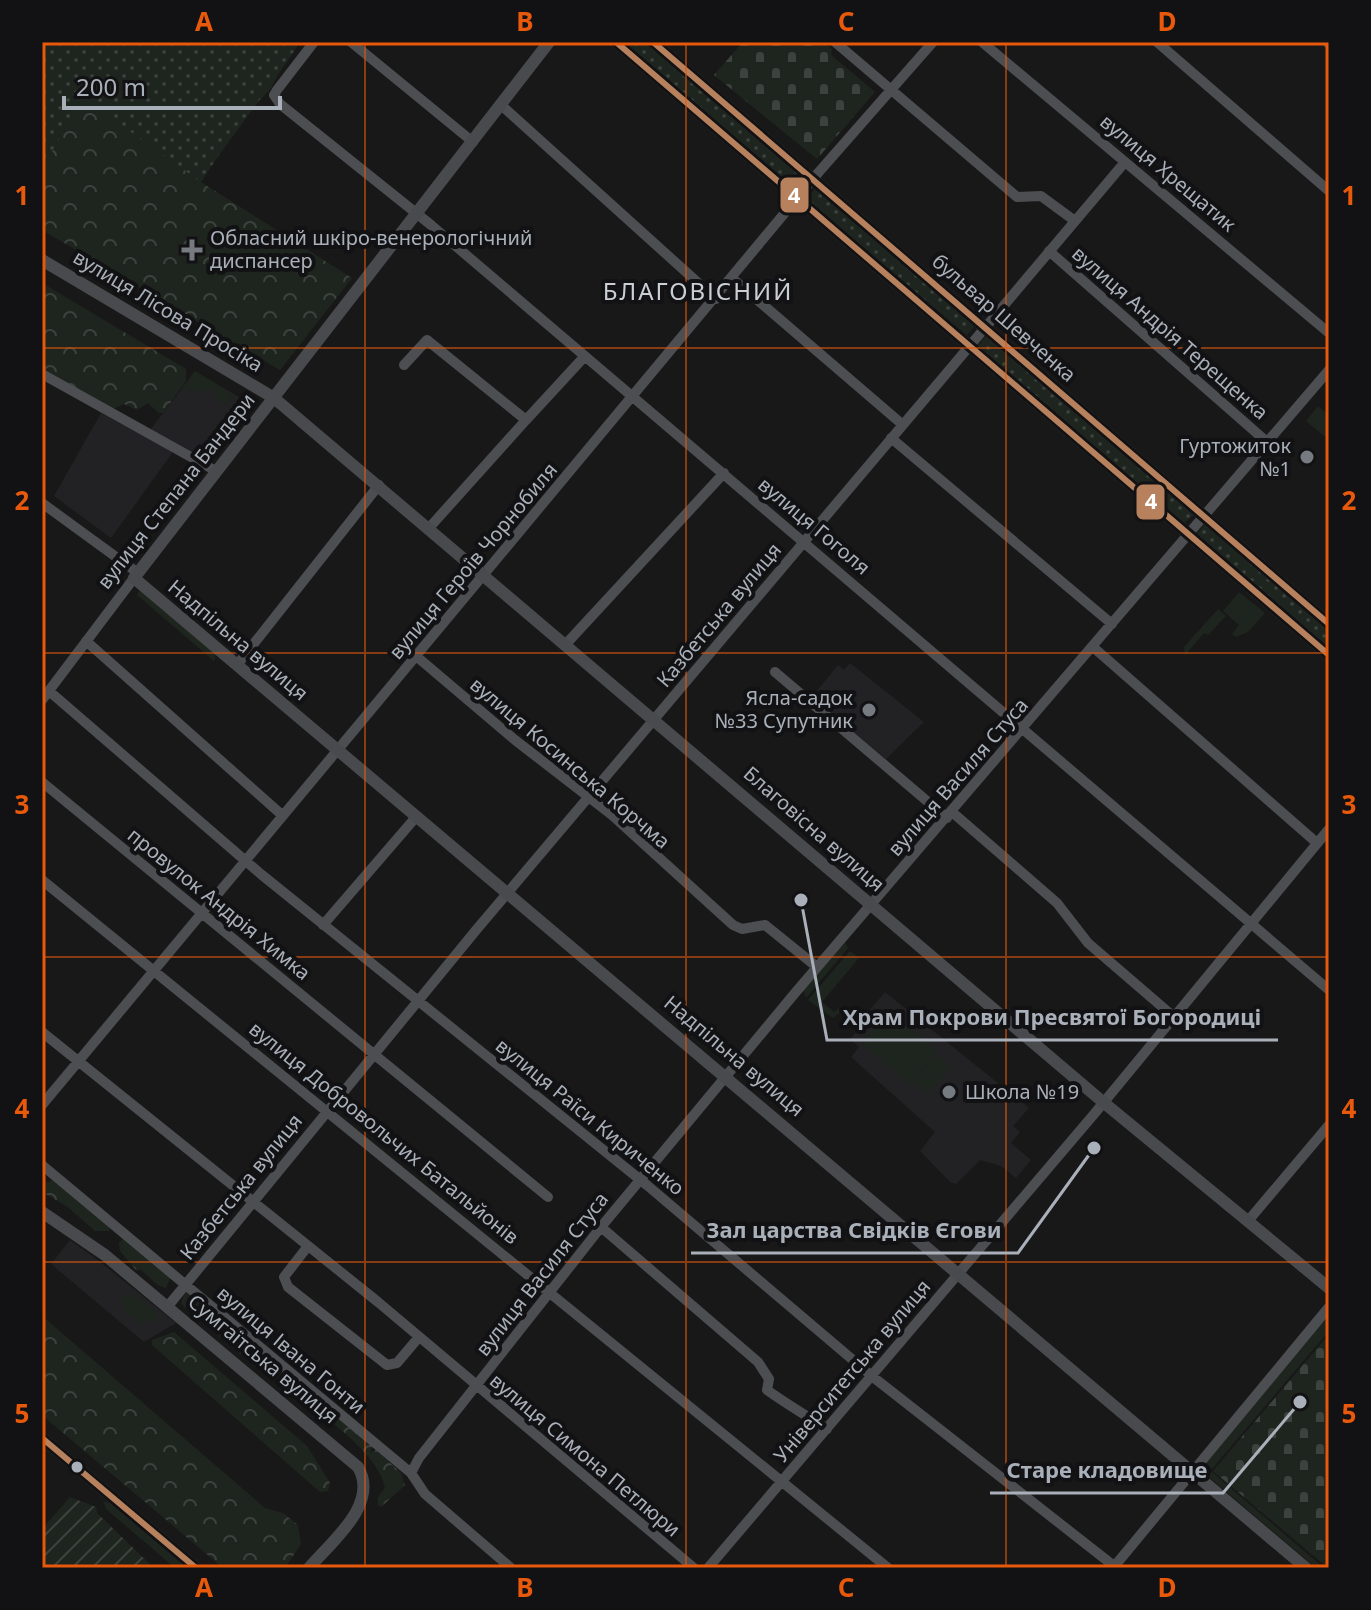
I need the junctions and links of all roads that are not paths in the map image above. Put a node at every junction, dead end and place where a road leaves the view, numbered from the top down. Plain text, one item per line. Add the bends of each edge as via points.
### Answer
1 (314, 42) edge
2 (351, 42) edge
3 (549, 42) edge
4 (616, 42) edge
5 (653, 42) edge
6 (835, 42) edge
7 (933, 42) edge
8 (982, 42) edge
9 (1157, 42) edge
10 (889, 91) junction
11 (501, 105) junction
12 (473, 142) junction
13 (1125, 162) junction
14 (813, 179) junction
15 (1329, 191) edge
16 (798, 199) junction
17 (417, 213) junction
18 (1075, 221) junction
19 (1049, 251) junction
20 (42, 260) edge
21 (733, 279) junction
22 (716, 299) junction
23 (984, 327) junction
24 (1329, 333) edge
25 (968, 345) junction
26 (585, 356) junction
27 (404, 365) dead end
28 (1329, 370) edge
29 (42, 374) edge
30 (274, 398) junction
31 (634, 398) junction
32 (526, 420) junction
33 (903, 425) junction
34 (891, 438) junction
35 (1267, 442) junction
36 (216, 471) junction
37 (724, 473) junction
38 (379, 485) junction
39 (42, 503) edge
40 (1203, 515) junction
41 (429, 528) junction
42 (1188, 534) junction
43 (804, 541) junction
44 (484, 575) junction
45 (136, 576) junction
46 (1112, 624) junction
47 (1329, 624) edge
48 (86, 641) junction
49 (566, 644) junction
50 (1093, 647) junction
51 (1329, 655) edge
52 (416, 656) junction
53 (237, 665) junction
54 (775, 672) dead end
55 (46, 695) edge
56 (656, 719) junction
57 (1024, 729) junction
58 (337, 749) junction
59 (42, 782) edge
60 (590, 798) junction
61 (282, 815) junction
62 (949, 815) junction
63 (416, 817) junction
64 (1329, 829) edge
65 (1317, 843) junction
66 (245, 859) junction
67 (42, 880) edge
68 (509, 892) junction
69 (871, 904) junction
70 (199, 912) junction
71 (1251, 924) junction
72 (323, 925) junction
73 (817, 967) junction
74 (153, 969) junction
75 (1329, 990) edge
76 (418, 1000) junction
77 (1174, 1017) junction
78 (42, 1032) edge
79 (373, 1054) junction
80 (78, 1061) junction
81 (726, 1076) junction
82 (1103, 1102) junction
83 (42, 1105) edge
84 (327, 1110) junction
85 (1329, 1125) edge
86 (42, 1165) edge
87 (639, 1181) junction
88 (548, 1197) dead end
89 (253, 1201) junction
90 (42, 1212) edge
91 (1248, 1221) junction
92 (601, 1227) junction
93 (308, 1246) junction
94 (960, 1272) junction
95 (185, 1285) junction
96 (1329, 1288) edge
97 (551, 1290) junction
98 (168, 1306) junction
99 (1329, 1307) edge
100 (419, 1337) junction
101 (873, 1377) junction
102 (476, 1387) junction
103 (827, 1429) junction
104 (42, 1438) edge
105 (1193, 1471) junction
106 (411, 1473) junction
107 (783, 1480) junction
108 (1114, 1567) edge
109 (196, 1568) edge
110 (309, 1568) edge
111 (511, 1568) edge
112 (694, 1568) edge
113 (708, 1568) edge
114 (888, 1568) edge
115 (1306, 1568) edge

1 - 17 street, вулиця Гоголя via 274,95
2 - 12 street
3 - 11 main road, вулиця Степана Бандери
4 - 16 main road
5 - 14 main road, бульвар Шевченка
6 - 10 street, вулиця Андрія Терещенка
7 - 10 street, вулиця Героїв Чорнобиля
8 - 13 street, вулиця Хрещатик
9 - 15 street
10 - 14 street, вулиця Героїв Чорнобиля
10 - 18 street, вулиця Андрія Терещенка via 1017,197 1043,197
11 - 12 main road, вулиця Степана Бандери
11 - 22 street
12 - 17 main road, вулиця Степана Бандери
13 - 18 street, Казбетська вулиця
13 - 24 street, вулиця Хрещатик
14 - 16 street, вулиця Героїв Чорнобиля
14 - 23 main road, бульвар Шевченка
16 - 21 street, вулиця Героїв Чорнобиля
16 - 25 main road
17 - 26 street, вулиця Гоголя
17 - 30 main road, вулиця Степана Бандери
18 - 19 street, Казбетська вулиця
19 - 23 street, Казбетська вулиця
19 - 35 street, вулиця Андрія Терещенка
20 - 30 main road, вулиця Лісова Просіка
21 - 22 street, вулиця Героїв Чорнобиля
21 - 33 street
22 - 31 street, вулиця Героїв Чорнобиля
23 - 25 street, Казбетська вулиця
23 - 40 main road, бульвар Шевченка
25 - 33 street, Казбетська вулиця
25 - 42 main road
26 - 31 street, вулиця Гоголя
26 - 32 street
27 - 32 street via 427,340
28 - 35 street, вулиця Василя Стуса
29 - 36 street
30 - 36 main road, вулиця Степана Бандери
30 - 38 main road, Благовісна вулиця
31 - 37 street, вулиця Гоголя
31 - 44 street, вулиця Героїв Чорнобиля
32 - 41 street
33 - 34 street, Казбетська вулиця
34 - 43 street, Казбетська вулиця
34 - 46 street
35 - 40 street, вулиця Василя Стуса
36 - 45 main road, вулиця Степана Бандери
37 - 43 street, вулиця Гоголя
37 - 49 street
38 - 41 main road, Благовісна вулиця
38 - 53 street
39 - 45 street, Надпільна вулиця
40 - 42 street, вулиця Василя Стуса
40 - 47 main road, бульвар Шевченка
41 - 44 main road, Благовісна вулиця
42 - 46 street, вулиця Василя Стуса
42 - 51 main road
43 - 56 street, Казбетська вулиця
43 - 57 street, вулиця Гоголя
44 - 49 main road, Благовісна вулиця
44 - 52 street, вулиця Героїв Чорнобиля
45 - 48 street, вулиця Степана Бандери
45 - 53 main road, Надпільна вулиця
46 - 50 street, вулиця Василя Стуса
48 - 55 street, вулиця Степана Бандери
48 - 61 street
49 - 56 main road, Благовісна вулиця
50 - 57 street, вулиця Василя Стуса
50 - 65 street
52 - 58 street, вулиця Героїв Чорнобиля
52 - 60 street, вулиця Косинська Корчма
53 - 58 main road, Надпільна вулиця
54 - 62 street
55 - 66 street, вулиця Раїси Кириченко
56 - 60 street, Казбетська вулиця
56 - 69 main road, Благовісна вулиця
57 - 62 street, вулиця Василя Стуса
57 - 71 street, вулиця Гоголя
58 - 61 street, вулиця Героїв Чорнобиля
58 - 63 main road, Надпільна вулиця
59 - 70 street, провулок Андрія Химка
60 - 68 street, Казбетська вулиця
60 - 73 street, вулиця Косинська Корчма via 737,928 766,925
61 - 66 street, вулиця Героїв Чорнобиля
62 - 69 street, вулиця Василя Стуса
62 - 77 street via 1063,908 1088,943
63 - 68 main road, Надпільна вулиця
63 - 72 street
64 - 65 street, Університетська вулиця
65 - 71 street, Університетська вулиця
66 - 70 street, вулиця Героїв Чорнобиля
66 - 72 street, вулиця Раїси Кириченко
67 - 74 street, вулиця Добровольчих Батальйонів
68 - 76 street, Казбетська вулиця
68 - 81 main road, Надпільна вулиця
69 - 73 street, вулиця Василя Стуса
69 - 82 main road, Благовісна вулиця
70 - 74 street, вулиця Героїв Чорнобиля
70 - 79 street, провулок Андрія Химка
71 - 75 street, вулиця Гоголя
71 - 77 street, Університетська вулиця
72 - 76 street, вулиця Раїси Кириченко
73 - 81 street, вулиця Василя Стуса
74 - 80 street, вулиця Героїв Чорнобиля
74 - 84 street, вулиця Добровольчих Батальйонів
76 - 79 street, Казбетська вулиця
76 - 87 street, вулиця Раїси Кириченко
77 - 82 street, Університетська вулиця
78 - 80 street, вулиця Симона Петлюри
79 - 84 street, Казбетська вулиця
79 - 88 street
80 - 83 street, вулиця Героїв Чорнобиля
80 - 89 street, вулиця Симона Петлюри
81 - 87 street, вулиця Василя Стуса
81 - 94 main road, Надпільна вулиця
82 - 91 main road, Благовісна вулиця
82 - 94 street, Університетська вулиця
84 - 89 street, Казбетська вулиця
84 - 97 street, вулиця Добровольчих Батальйонів
85 - 91 street
86 - 95 street, вулиця Івана Гонти
87 - 92 street, вулиця Василя Стуса
87 - 101 street, вулиця Раїси Кириченко
89 - 93 street, вулиця Симона Петлюри
89 - 95 street, Казбетська вулиця
90 - 98 main road, Сумгаїтська вулиця
91 - 96 main road, Благовісна вулиця
92 - 97 street, вулиця Василя Стуса
92 - 103 street via 758,1362 769,1379 767,1390
93 - 100 street, вулиця Симона Петлюри
93 - 100 street via 284,1277 288,1287 387,1365 400,1361
94 - 101 street, Університетська вулиця
94 - 105 main road, Надпільна вулиця
95 - 98 street, Казбетська вулиця
95 - 106 street, вулиця Івана Гонти
97 - 102 street, вулиця Василя Стуса
97 - 107 street, вулиця Добровольчих Батальйонів
98 - 110 main road, Сумгаїтська вулиця via 361,1472 361,1505
99 - 105 street
100 - 102 street, вулиця Симона Петлюри
101 - 103 street, Університетська вулиця
101 - 108 street, вулиця Раїси Кириченко
102 - 106 street, вулиця Василя Стуса
102 - 112 street, вулиця Симона Петлюри
103 - 107 street, Університетська вулиця
104 - 109 main road
105 - 108 street
105 - 115 main road, Надпільна вулиця
106 - 111 street, вулиця Івана Гонти via 425,1494
107 - 113 street, Університетська вулиця
107 - 114 street, вулиця Добровольчих Батальйонів

